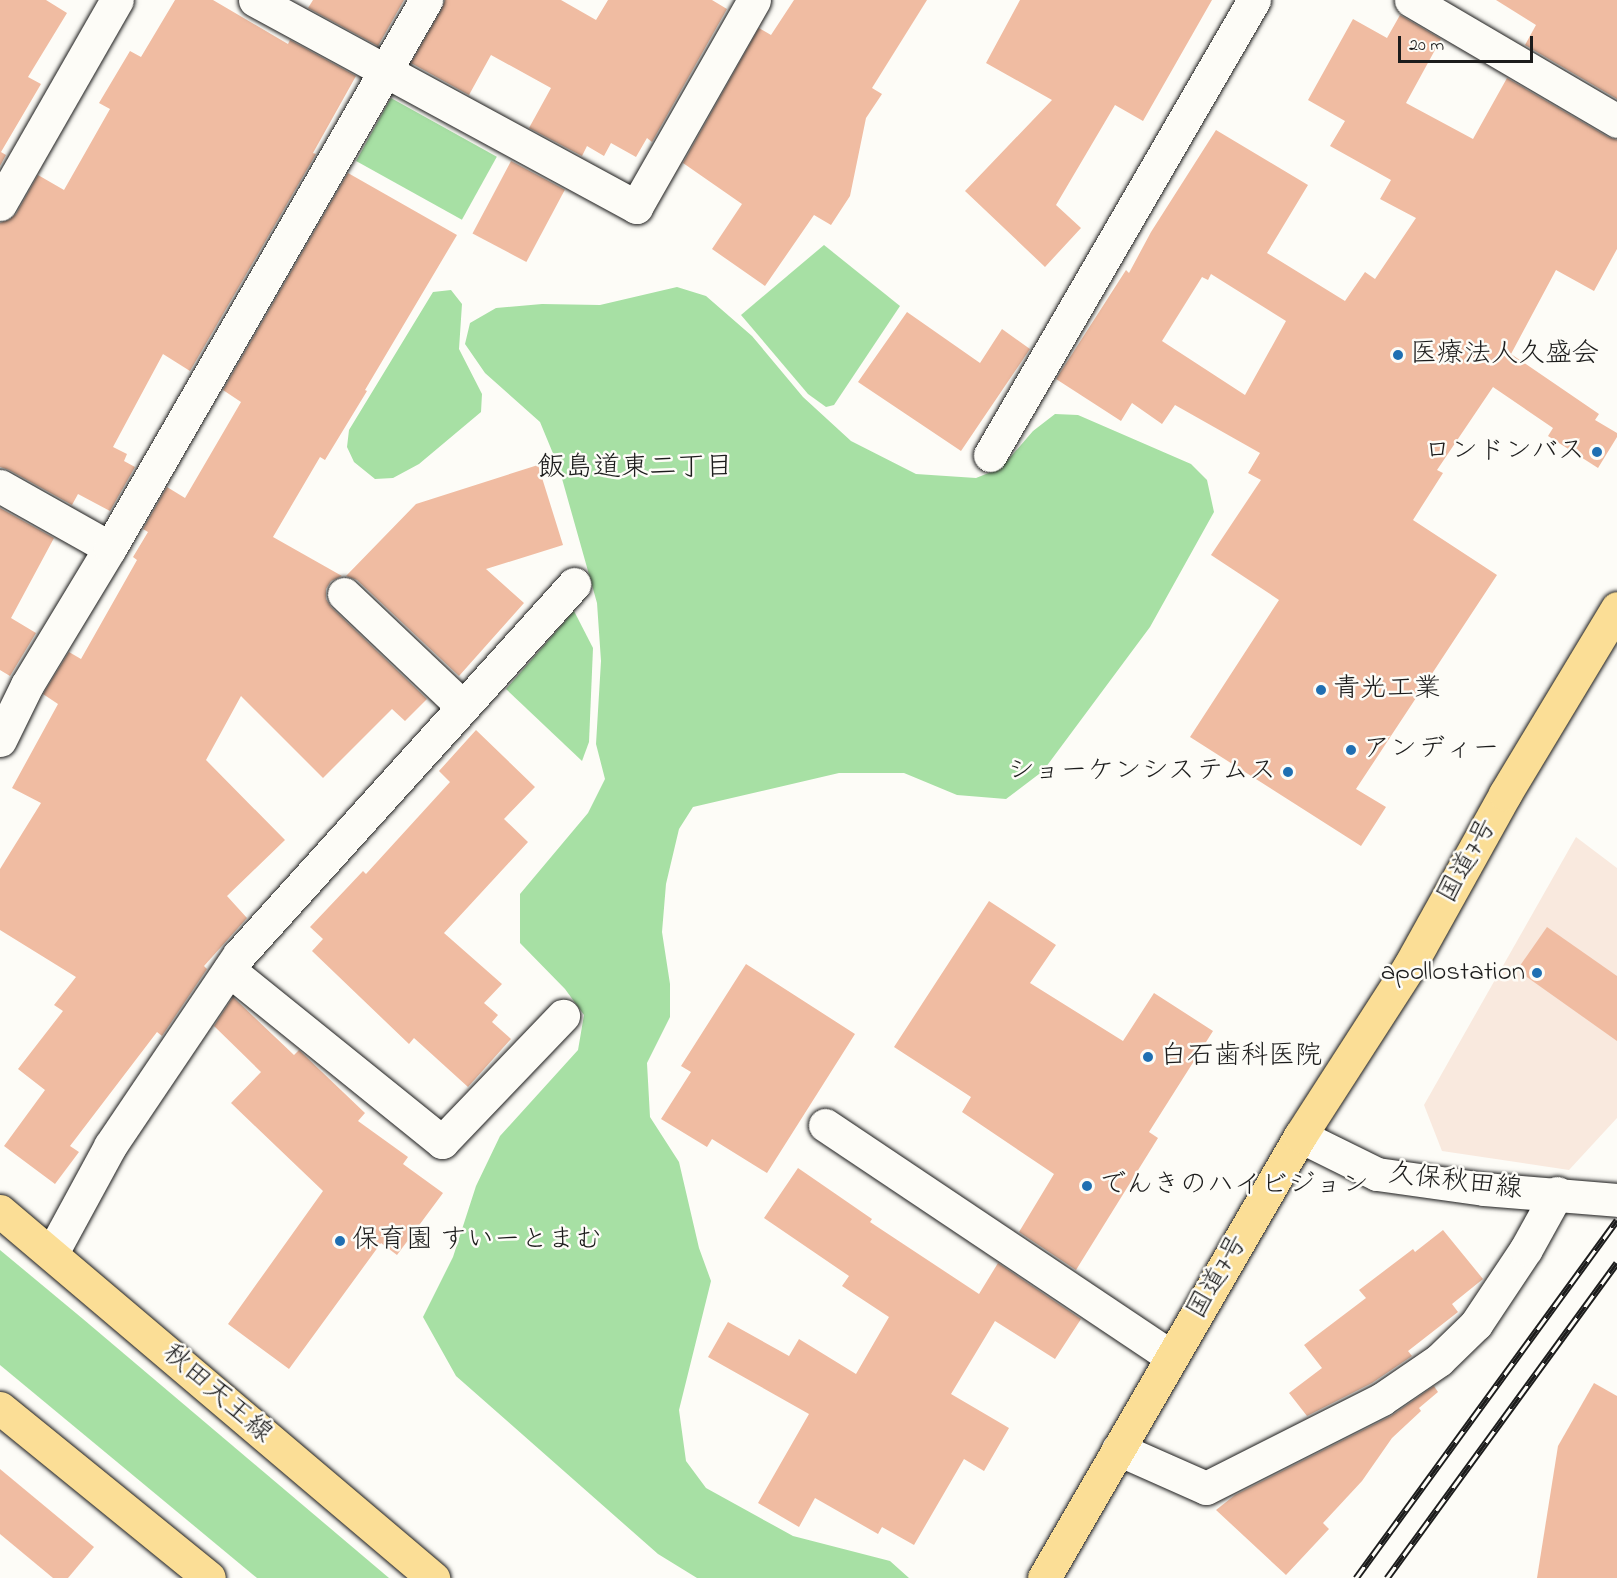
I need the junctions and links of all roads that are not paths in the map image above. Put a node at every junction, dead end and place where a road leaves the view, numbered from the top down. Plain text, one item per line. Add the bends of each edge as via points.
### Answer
1 (117, 0) edge
2 (255, 0) edge
3 (426, 0) edge
4 (754, 0) edge
5 (1254, 0) edge
6 (1411, 0) edge
7 (385, 71) junction
8 (1617, 121) edge
9 (0, 204) edge
10 (990, 455) dead end
11 (0, 486) edge
12 (110, 548) junction
13 (574, 585) dead end
14 (344, 594) dead end
15 (1617, 608) edge
16 (463, 707) junction
17 (0, 740) edge
18 (229, 970) junction
19 (563, 1016) dead end
20 (825, 1125) dead end
21 (1300, 1136) junction
22 (1557, 1193) junction
23 (1617, 1200) edge
24 (0, 1211) edge
25 (52, 1252) junction
26 (1172, 1357) junction
27 (0, 1408) edge
28 (1118, 1449) junction
29 (209, 1578) edge
30 (433, 1578) edge
31 (1044, 1578) edge

1 - 9 street
2 - 7 street
3 - 7 street
4 - 7 street via 636,207
5 - 10 street
6 - 8 street
7 - 12 street
11 - 12 street
12 - 17 street via 27,685
13 - 16 street
14 - 16 street
15 - 21 main road, 国道7号 via 1505,794 1410,965
16 - 18 street
18 - 19 street via 442,1143
18 - 25 street via 110,1146
20 - 26 street
21 - 22 street, 久保秋田線 via 1377,1174 1484,1189
21 - 26 main road, 国道7号
22 - 23 street, 久保秋田線
22 - 28 street via 1526,1249 1476,1324 1439,1360 1382,1399 1206,1488
24 - 25 main road, 秋田天王線
25 - 30 main road, 秋田天王線
26 - 28 main road, 国道7号
27 - 29 main road
28 - 31 main road, 国道7号

